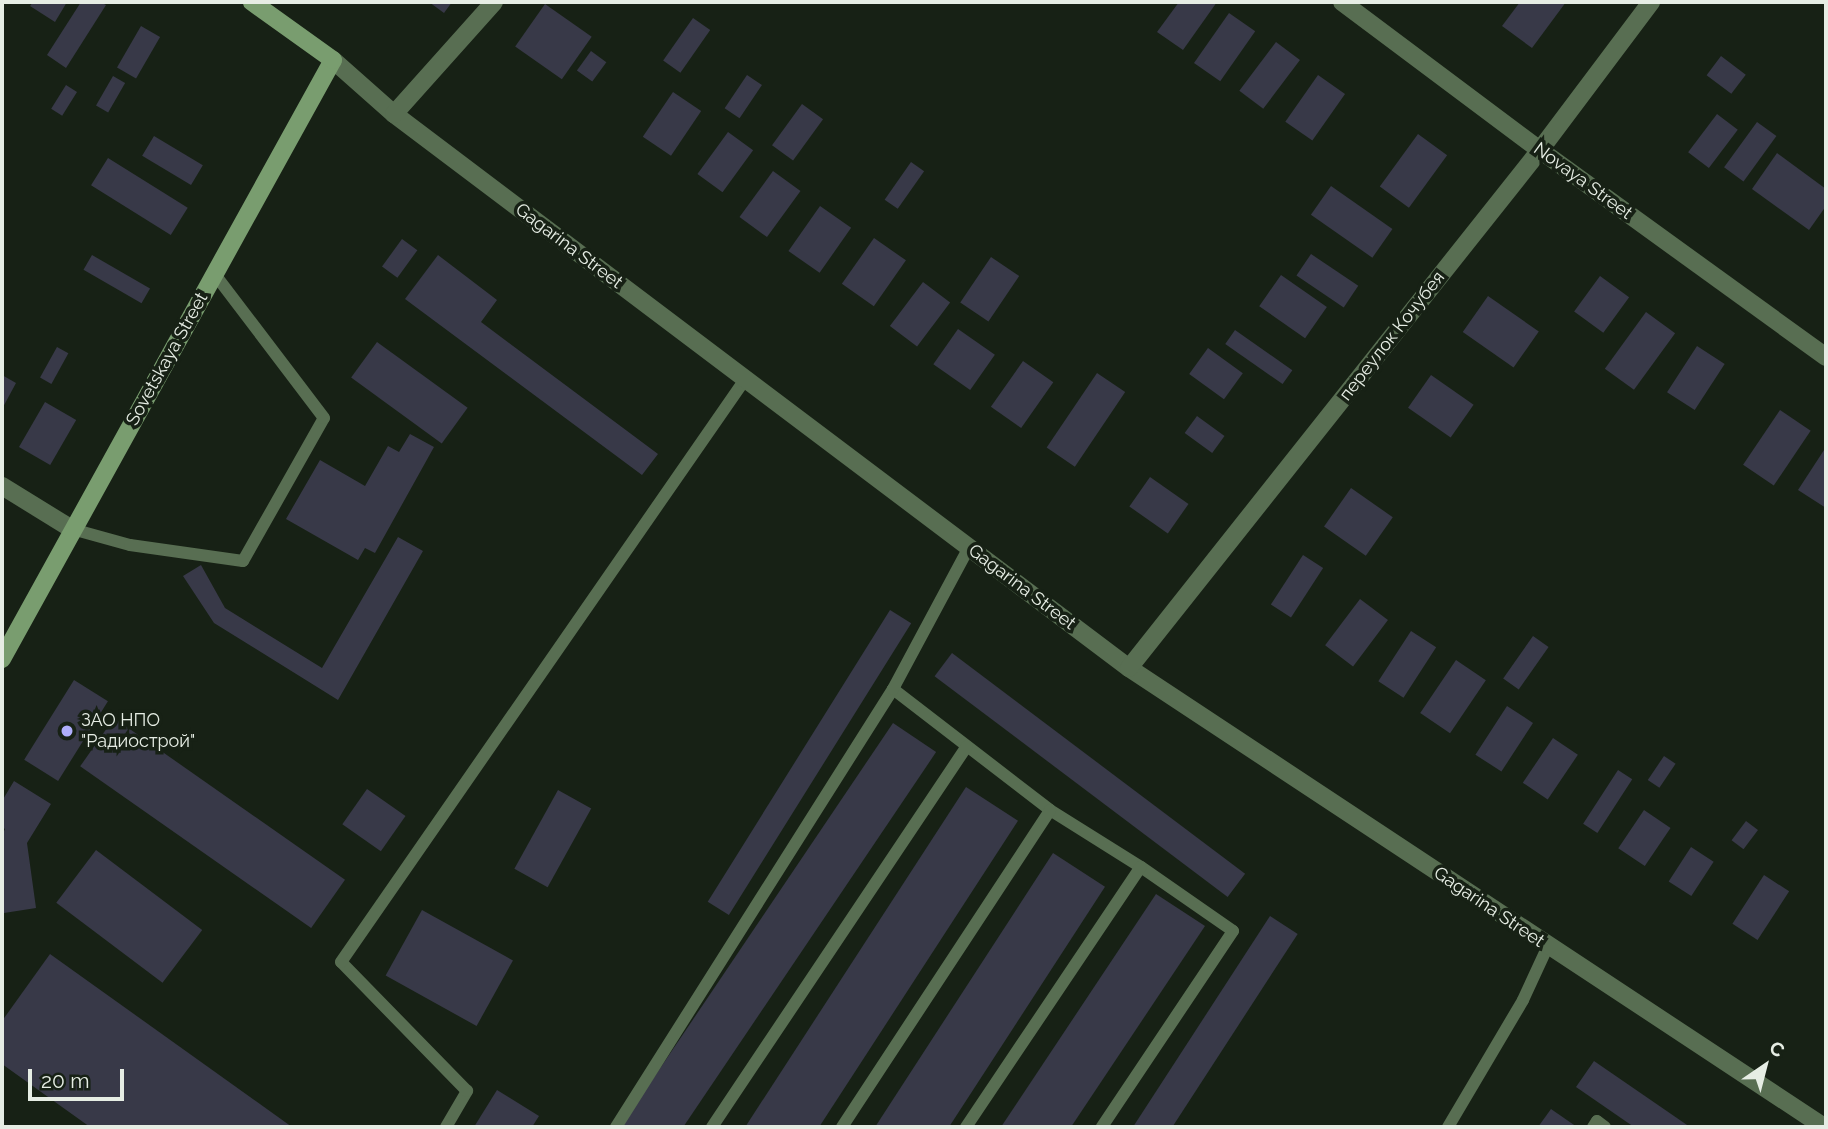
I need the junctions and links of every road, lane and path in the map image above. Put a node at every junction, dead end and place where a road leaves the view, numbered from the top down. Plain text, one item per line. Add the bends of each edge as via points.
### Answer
1 (252, 2) edge
2 (494, 2) edge
3 (1342, 2) edge
4 (1651, 2) edge
5 (333, 60) junction
6 (394, 114) junction
7 (1540, 150) junction
8 (214, 273) junction
9 (1826, 356) edge
10 (746, 379) junction
11 (2, 486) edge
12 (72, 529) junction
13 (969, 547) junction
14 (2, 659) edge
15 (1129, 668) junction
16 (893, 689) junction
17 (967, 746) junction
18 (1050, 810) junction
19 (1141, 867) junction
20 (1548, 946) junction
21 (446, 1127) edge
22 (616, 1127) edge
23 (712, 1127) edge
24 (842, 1127) edge
25 (966, 1127) edge
26 (1102, 1127) edge
27 (1448, 1127) edge
28 (1593, 1127) edge
29 (1605, 1127) edge
30 (1824, 1127) edge

1 - 5 street, Gagarina Street
2 - 6 street
3 - 7 street, Novaya Street
4 - 7 street, переулок Кочубея
5 - 6 street, Gagarina Street
5 - 8 street, Sovetskaya Street
6 - 10 street, Gagarina Street
7 - 9 street, Novaya Street
7 - 15 street, переулок Кочубея
8 - 12 street, Sovetskaya Street
8 - 12 lane via 324,418 243,561 130,545
10 - 13 street, Gagarina Street
10 - 21 lane via 341,962 467,1091
11 - 12 street
12 - 14 street, Sovetskaya Street
13 - 15 street, Gagarina Street
13 - 16 lane
15 - 20 street, Gagarina Street
16 - 17 lane
16 - 22 lane
17 - 18 lane
17 - 23 lane
18 - 19 lane
18 - 24 lane
19 - 25 lane
19 - 26 lane via 1233,931
20 - 27 lane via 1523,1000
20 - 30 street, Gagarina Street
28 - 29 lane via 1597,1121

